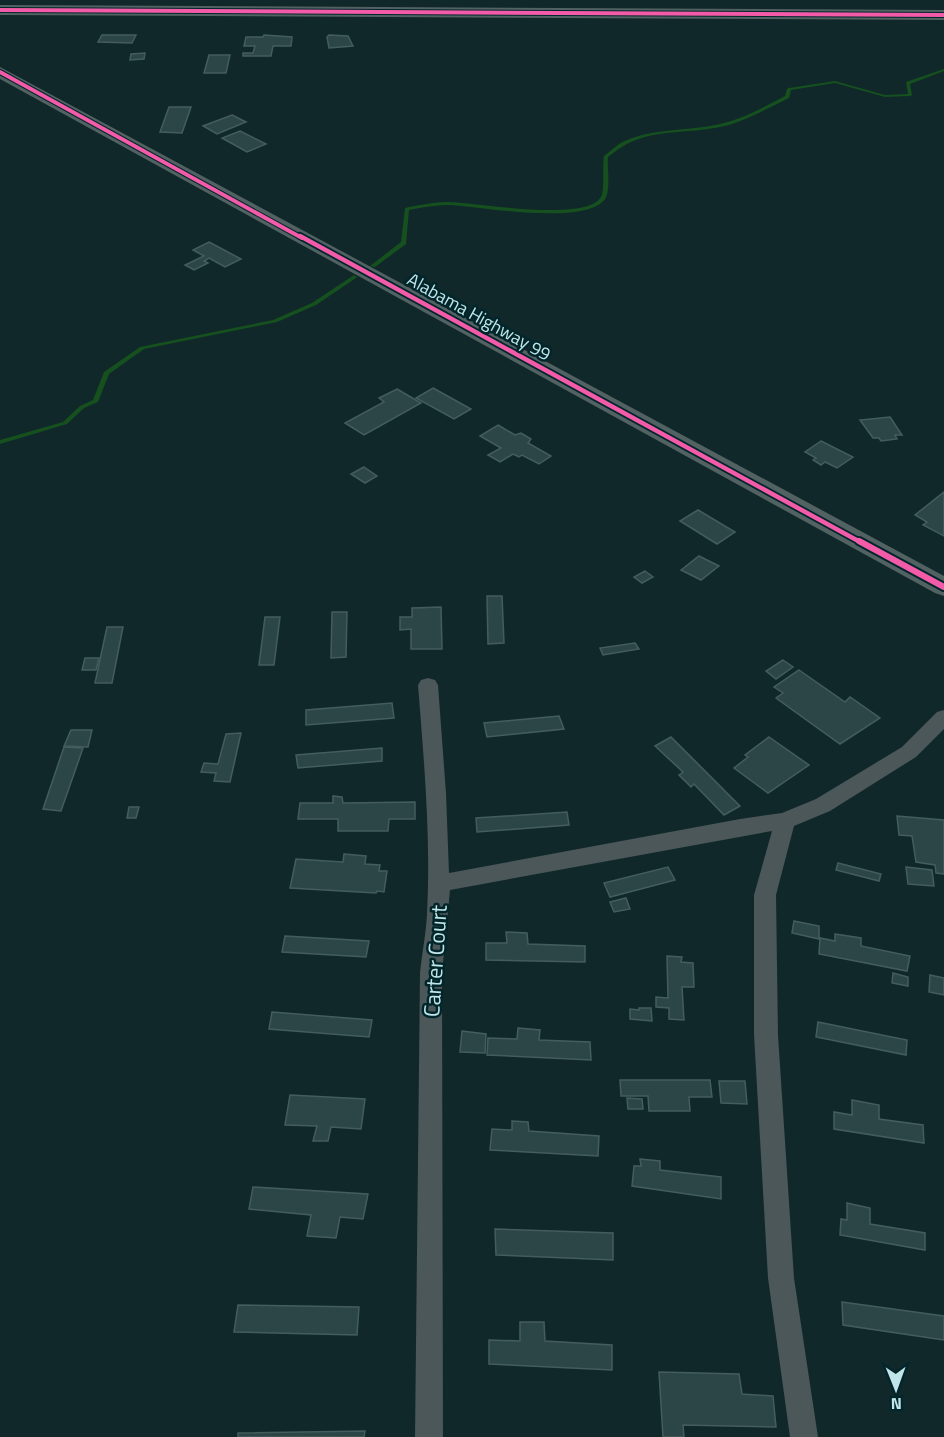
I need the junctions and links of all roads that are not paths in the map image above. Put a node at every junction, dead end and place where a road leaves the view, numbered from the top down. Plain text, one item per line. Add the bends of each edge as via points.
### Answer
1 (0, 10) edge
2 (944, 15) edge
3 (0, 72) edge
4 (944, 586) edge
5 (428, 684) dead end
6 (944, 717) edge
7 (785, 821) junction
8 (439, 883) junction
9 (429, 1437) edge
10 (804, 1437) edge

1 - 2 main road
3 - 4 main road, Alabama Highway 99
5 - 8 street
6 - 7 street, Carter Court via 909,752 868,779
7 - 8 street, Carter Court
7 - 10 street via 765,895 766,1035 781,1278
8 - 9 street, Carter Court via 431,973

